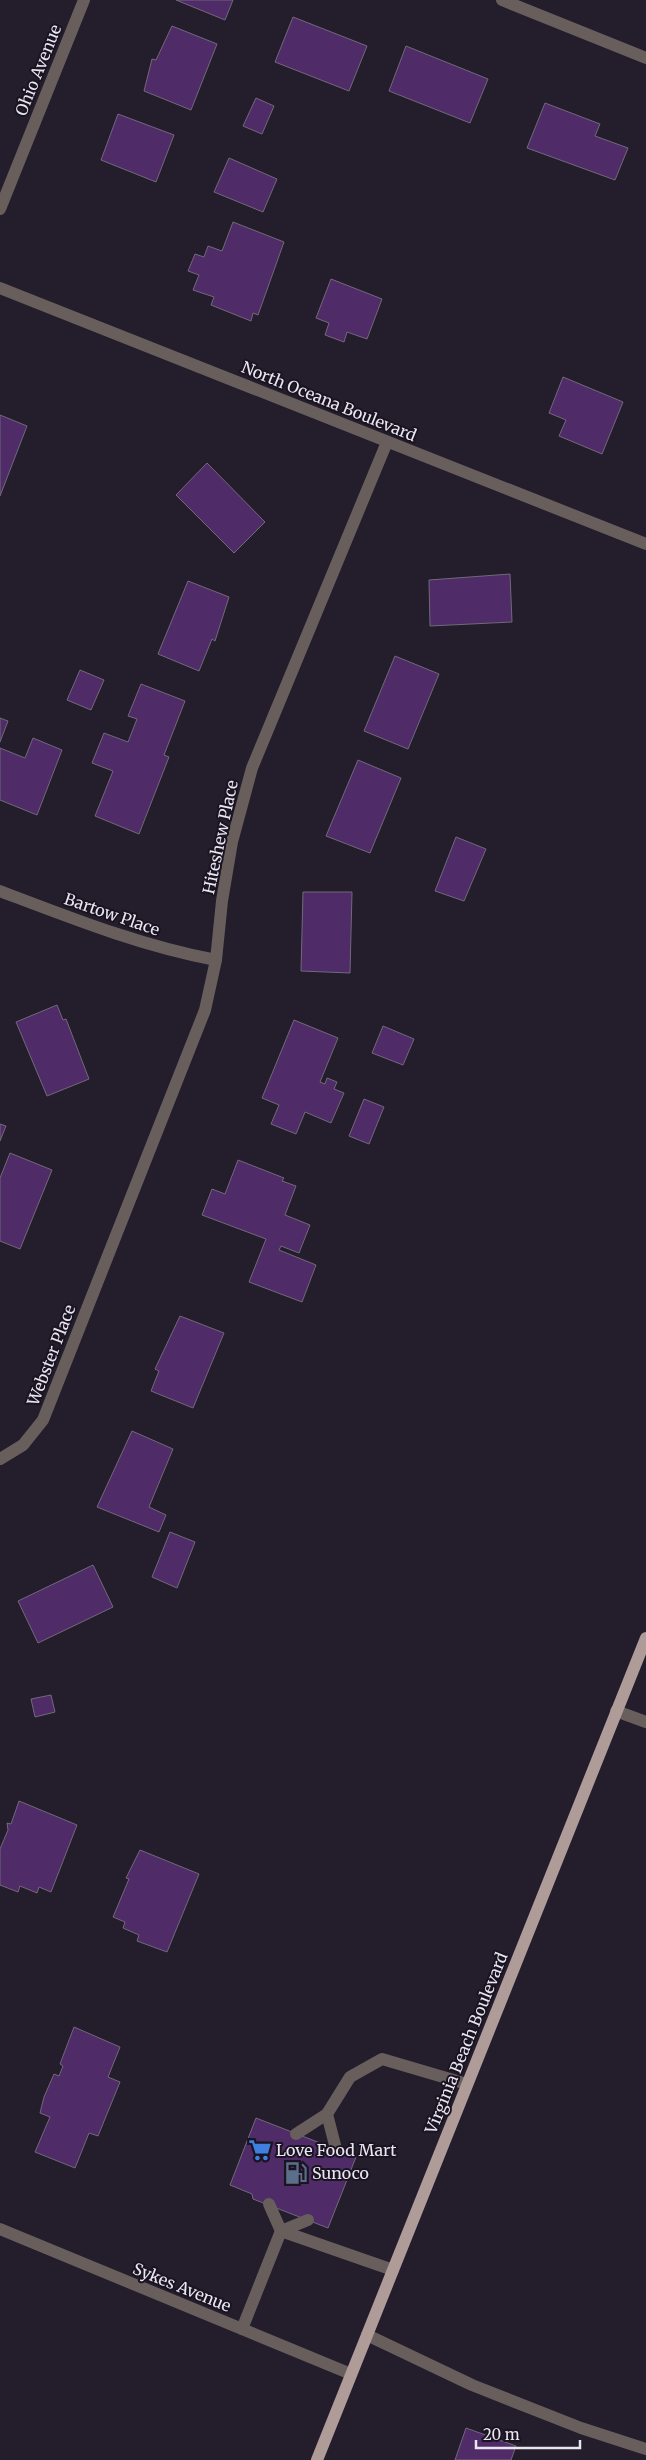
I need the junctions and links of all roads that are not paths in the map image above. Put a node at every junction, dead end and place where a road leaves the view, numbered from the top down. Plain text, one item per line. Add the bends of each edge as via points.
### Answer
1 (84, 0) edge
2 (502, 0) edge
3 (646, 58) edge
4 (0, 209) edge
5 (0, 288) edge
6 (387, 442) junction
7 (646, 544) edge
8 (0, 890) edge
9 (216, 960) junction
10 (100, 1274) joint
11 (0, 1459) edge
12 (646, 1638) edge
13 (616, 1711) junction
14 (646, 1722) edge
15 (467, 2084) junction
16 (327, 2114) junction
17 (296, 2134) dead end
18 (336, 2149) dead end
19 (268, 2204) dead end
20 (308, 2220) dead end
21 (0, 2229) edge
22 (281, 2231) junction
23 (393, 2270) junction
24 (242, 2329) junction
25 (367, 2335) junction
26 (351, 2374) junction
27 (646, 2449) edge
28 (317, 2460) edge

1 - 4 street, Ohio Avenue
2 - 3 street
5 - 6 street, North Oceana Boulevard
6 - 7 street, North Oceana Boulevard
6 - 9 street, Hiteshew Place via 252,768 232,842
8 - 9 street, Bartow Place via 113,934
9 - 10 street, Hiteshew Place via 198,1032
10 - 11 street, Webster Place via 43,1420 23,1445
12 - 13 main road, Virginia Beach Boulevard
13 - 14 street
13 - 15 main road, Virginia Beach Boulevard
15 - 16 street via 382,2058 350,2077
15 - 23 main road, Virginia Beach Boulevard
16 - 17 street
16 - 18 street
19 - 22 street
20 - 22 street
21 - 24 street, Sykes Avenue
22 - 23 street
22 - 24 street
23 - 25 main road, Virginia Beach Boulevard
24 - 26 street, Sykes Avenue
25 - 26 main road, Virginia Beach Boulevard
25 - 27 street via 472,2385 581,2428
26 - 28 main road, Virginia Beach Boulevard

